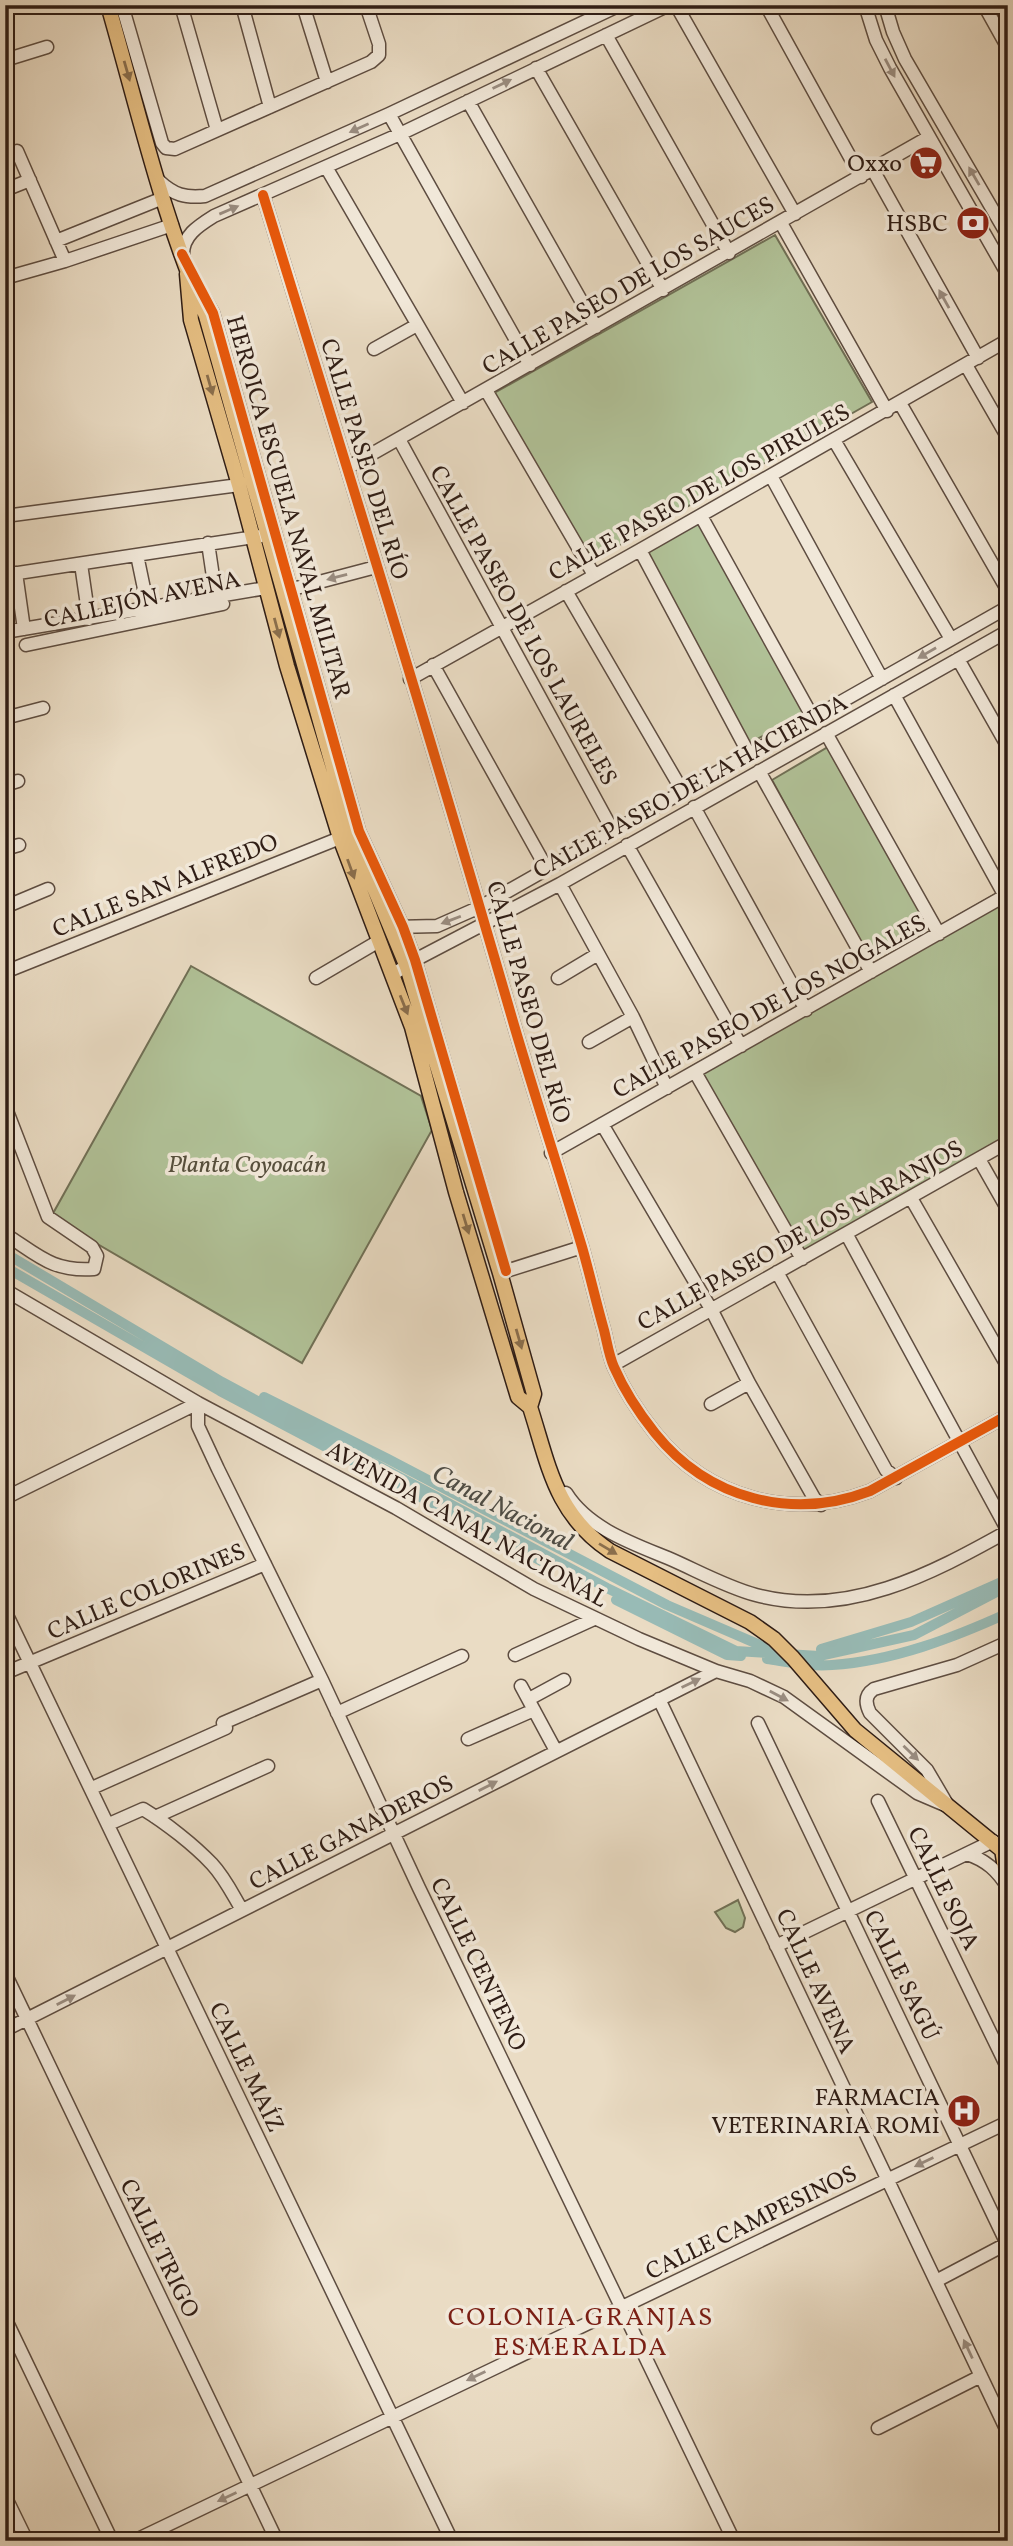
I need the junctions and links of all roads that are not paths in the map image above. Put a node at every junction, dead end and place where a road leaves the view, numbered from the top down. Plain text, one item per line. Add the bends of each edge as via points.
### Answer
1 (108, 5) edge
2 (122, 5) edge
3 (181, 5) edge
4 (242, 5) edge
5 (303, 5) edge
6 (366, 5) edge
7 (620, 5) edge
8 (669, 5) edge
9 (676, 5) edge
10 (766, 5) edge
11 (865, 5) edge
12 (885, 5) edge
13 (984, 5) edge
14 (606, 35) junction
15 (1006, 40) edge
16 (47, 47) dead end
17 (5, 60) edge
18 (536, 68) junction
19 (327, 82) junction
20 (428, 95) junction
21 (468, 101) junction
22 (270, 107) junction
23 (389, 114) junction
24 (441, 114) junction
25 (217, 130) junction
26 (400, 134) junction
27 (929, 137) junction
28 (17, 151) dead end
29 (326, 167) junction
30 (867, 174) junction
31 (30, 180) junction
32 (159, 181) junction
33 (5, 190) edge
34 (263, 195) junction
35 (163, 198) junction
36 (994, 211) junction
37 (795, 214) junction
38 (1008, 215) edge
39 (976, 220) junction
40 (781, 223) junction
41 (172, 225) junction
42 (1008, 236) edge
43 (56, 241) junction
44 (729, 253) junction
45 (182, 254) junction
46 (65, 261) junction
47 (1006, 268) edge
48 (187, 274) junction
49 (5, 278) edge
50 (663, 290) junction
51 (417, 324) junction
52 (596, 327) junction
53 (1008, 340) edge
54 (374, 349) dead end
55 (972, 362) junction
56 (530, 365) junction
57 (486, 390) junction
58 (463, 403) junction
59 (900, 403) junction
60 (887, 411) junction
61 (1008, 438) edge
62 (398, 439) junction
63 (834, 440) junction
64 (347, 468) junction
65 (771, 476) junction
66 (239, 485) junction
67 (5, 516) edge
68 (701, 516) junction
69 (269, 536) junction
70 (251, 537) junction
71 (208, 543) junction
72 (640, 550) junction
73 (137, 555) junction
74 (81, 564) junction
75 (376, 566) junction
76 (10, 574) edge
77 (594, 575) junction
78 (288, 591) junction
79 (566, 591) junction
80 (1008, 592) edge
81 (267, 593) junction
82 (216, 597) junction
83 (148, 608) junction
84 (1004, 609) edge
85 (89, 619) junction
86 (500, 627) junction
87 (1008, 628) edge
88 (24, 629) junction
89 (5, 632) edge
90 (951, 639) junction
91 (26, 645) dead end
92 (958, 659) junction
93 (433, 665) junction
94 (410, 679) junction
95 (882, 679) junction
96 (894, 695) junction
97 (43, 708) dead end
98 (5, 718) edge
99 (813, 718) junction
100 (827, 733) junction
101 (1008, 747) edge
102 (749, 754) junction
103 (759, 771) junction
104 (683, 792) junction
105 (694, 807) junction
106 (636, 818) junction
107 (613, 831) junction
108 (645, 835) junction
109 (340, 838) junction
110 (597, 841) junction
111 (19, 845) dead end
112 (627, 845) junction
113 (5, 849) edge
114 (607, 857) junction
115 (547, 869) junction
116 (560, 884) junction
117 (48, 889) dead end
118 (1006, 895) edge
119 (5, 906) edge
120 (480, 907) junction
121 (485, 925) junction
122 (396, 927) junction
123 (939, 934) junction
124 (379, 941) junction
125 (598, 954) junction
126 (411, 963) junction
127 (5, 972) edge
128 (872, 972) junction
129 (392, 975) junction
130 (316, 978) dead end
131 (558, 978) dead end
132 (806, 1010) junction
133 (633, 1017) junction
134 (589, 1042) dead end
135 (741, 1046) junction
136 (695, 1072) junction
137 (667, 1088) junction
138 (5, 1106) edge
139 (602, 1124) junction
140 (1008, 1142) edge
141 (551, 1153) junction
142 (979, 1159) junction
143 (911, 1198) junction
144 (1008, 1210) edge
145 (5, 1234) edge
146 (847, 1235) junction
147 (582, 1247) junction
148 (802, 1259) junction
149 (503, 1272) junction
150 (777, 1272) junction
151 (5, 1290) edge
152 (711, 1309) junction
153 (613, 1364) junction
154 (1008, 1367) edge
155 (749, 1383) junction
156 (198, 1403) junction
157 (711, 1404) dead end
158 (530, 1407) junction
159 (1008, 1415) edge
160 (959, 1444) junction
161 (550, 1469) junction
162 (897, 1478) junction
163 (5, 1498) edge
164 (821, 1505) junction
165 (1008, 1531) edge
166 (265, 1564) junction
167 (5, 1611) edge
168 (594, 1619) junction
169 (1008, 1642) edge
170 (515, 1655) dead end
171 (461, 1657) dead end
172 (30, 1663) junction
173 (716, 1671) junction
174 (5, 1673) edge
175 (322, 1680) junction
176 (564, 1680) dead end
177 (522, 1686) dead end
178 (659, 1699) junction
179 (531, 1705) junction
180 (337, 1713) junction
181 (758, 1723) dead end
182 (468, 1739) dead end
183 (556, 1751) junction
184 (268, 1766) dead end
185 (92, 1788) junction
186 (878, 1801) dead end
187 (948, 1806) junction
188 (155, 1817) junction
189 (109, 1824) junction
190 (394, 1834) junction
191 (1001, 1849) edge
192 (967, 1854) junction
193 (916, 1879) junction
194 (1008, 1888) edge
195 (242, 1910) junction
196 (848, 1911) junction
197 (776, 1946) junction
198 (166, 1948) junction
199 (5, 1973) edge
200 (27, 2019) junction
201 (5, 2030) edge
202 (1008, 2069) edge
203 (1008, 2122) edge
204 (959, 2144) junction
205 (887, 2179) junction
206 (1008, 2244) edge
207 (936, 2281) junction
208 (621, 2308) junction
209 (5, 2318) edge
210 (981, 2376) junction
211 (393, 2418) junction
212 (878, 2428) dead end
213 (1008, 2433) edge
214 (251, 2486) junction
215 (5, 2496) edge
216 (27, 2541) edge
217 (112, 2541) edge
218 (134, 2541) edge
219 (277, 2541) edge
220 (452, 2541) edge
221 (734, 2541) edge

1 -> 32 main road, HEROICA ESCUELA NAVAL MILITAR
2 - 25 street via 162,143 175,149
3 - 25 street
4 - 22 street
5 - 19 street
6 - 19 street via 379,55
7 - 20 street
8 - 14 street
9 - 37 street
10 - 30 street
11 -> 27 street via 876,40
36 -> 12 street via 905,59
13 - 15 street
14 - 18 street
14 - 44 street
16 - 17 street
21 -> 18 street
18 - 50 street
19 - 22 street
20 - 23 street
20 - 24 street
21 - 24 street
21 - 52 street
22 - 25 street
23 - 26 street
23 -> 32 street via 205,196 177,195
24 - 26 street
26 - 29 street
26 - 56 street
27 - 30 street, CALLE PASEO DE LOS SAUCES
27 - 39 street
28 - 31 street
29 - 34 street
29 - 51 street
30 - 37 street, CALLE PASEO DE LOS SAUCES
55 -> 30 street
31 - 33 street
31 - 43 street
32 - 35 main road, HEROICA ESCUELA NAVAL MILITAR
45 -> 34 street via 195,228
34 - 64 street, CALLE PASEO DEL RÍO
35 - 41 main road, HEROICA ESCUELA NAVAL MILITAR
35 - 43 street
36 - 38 street
36 - 39 street
36 - 42 street
37 - 40 street, CALLE PASEO DE LOS SAUCES
39 - 47 street
40 - 44 street, CALLE PASEO DE LOS SAUCES
40 - 60 street
41 - 45 main road, HEROICA ESCUELA NAVAL MILITAR
41 - 46 street
43 - 46 street
44 - 50 street, CALLE PASEO DE LOS SAUCES
45 - 48 main road, HEROICA ESCUELA NAVAL MILITAR
45 - 78 street, HEROICA ESCUELA NAVAL MILITAR via 213,313
46 - 49 street
48 -> 66 main road, HEROICA ESCUELA NAVAL MILITAR via 191,320
48 - 69 main road, HEROICA ESCUELA NAVAL MILITAR via 206,316
50 - 52 street, CALLE PASEO DE LOS SAUCES
51 - 54 street
51 - 58 street
52 - 56 street, CALLE PASEO DE LOS SAUCES
53 - 55 street, CALLE PASEO DE LOS PIRULES
55 - 59 street, CALLE PASEO DE LOS PIRULES
55 - 61 street
56 - 57 street, CALLE PASEO DE LOS SAUCES
57 - 58 street, CALLE PASEO DE LOS SAUCES
57 - 77 street
58 - 62 street, CALLE PASEO DE LOS SAUCES
59 - 60 street, CALLE PASEO DE LOS PIRULES
59 - 80 street
60 - 63 street, CALLE PASEO DE LOS PIRULES
62 - 64 street, CALLE PASEO DE LOS SAUCES
62 - 86 street, CALLE PASEO DE LOS LAURELES
63 - 65 street, CALLE PASEO DE LOS PIRULES
63 - 90 street
64 - 75 street, CALLE PASEO DEL RÍO
65 - 68 street, CALLE PASEO DE LOS PIRULES
65 - 95 street
66 - 67 street
66 - 70 main road, HEROICA ESCUELA NAVAL MILITAR
68 - 72 street, CALLE PASEO DE LOS PIRULES
68 - 99 street
69 - 70 street
69 - 78 main road, HEROICA ESCUELA NAVAL MILITAR
70 - 71 street
70 - 81 main road, HEROICA ESCUELA NAVAL MILITAR
71 - 73 street
71 - 82 street
72 - 77 street, CALLE PASEO DE LOS PIRULES
72 - 102 street
73 - 74 street
73 - 83 street
74 - 76 street
74 - 85 street
75 -> 78 street
75 - 94 street, CALLE PASEO DEL RÍO
76 - 88 street
77 - 79 street, CALLE PASEO DE LOS PIRULES
78 - 81 street
78 - 122 main road, HEROICA ESCUELA NAVAL MILITAR via 352,835
79 - 86 street, CALLE PASEO DE LOS PIRULES
79 - 104 street
81 - 82 street
81 - 91 street, CALLEJÓN AVENA
81 -> 109 main road, HEROICA ESCUELA NAVAL MILITAR
82 - 83 street
83 - 85 street
84 - 87 street
84 - 90 street, CALLE PASEO DE LA HACIENDA
85 - 88 street
86 - 93 street, CALLE PASEO DE LOS PIRULES
86 - 107 street, CALLE PASEO DE LOS LAURELES
87 - 92 street, CALLE PASEO DE LA HACIENDA
88 - 89 street
90 -> 95 street, CALLE PASEO DE LA HACIENDA
92 - 96 street, CALLE PASEO DE LA HACIENDA
92 - 101 street
93 - 94 street, CALLE PASEO DE LOS PIRULES
93 - 115 street
94 - 120 street, CALLE PASEO DEL RÍO
95 - 99 street, CALLE PASEO DE LA HACIENDA
96 - 100 street, CALLE PASEO DE LA HACIENDA
96 - 118 street
97 - 98 street
99 - 102 street, CALLE PASEO DE LA HACIENDA
100 - 103 street, CALLE PASEO DE LA HACIENDA
100 - 123 street
102 - 104 street, CALLE PASEO DE LA HACIENDA
103 - 105 street, CALLE PASEO DE LA HACIENDA
103 - 128 street
104 - 106 street, CALLE PASEO DE LA HACIENDA
105 - 108 street, CALLE PASEO DE LA HACIENDA
105 - 132 street
106 - 107 street, CALLE PASEO DE LA HACIENDA
106 - 108 street
107 - 110 street, CALLE PASEO DE LA HACIENDA
108 - 112 street, CALLE PASEO DE LA HACIENDA
109 -> 124 main road, HEROICA ESCUELA NAVAL MILITAR
109 - 127 street, CALLE SAN ALFREDO
110 - 114 street
110 - 115 street, CALLE PASEO DE LA HACIENDA
111 - 113 street
112 - 114 street, CALLE PASEO DE LA HACIENDA
112 - 135 street
114 - 116 street, CALLE PASEO DE LA HACIENDA
115 - 120 street, CALLE PASEO DE LA HACIENDA
116 - 121 street, CALLE PASEO DE LA HACIENDA
116 - 125 street
117 - 119 street
118 - 123 street, CALLE PASEO DE LOS NOGALES
120 - 121 street, CALLE PASEO DEL RÍO
120 -> 122 street, CALLE PASEO DE LA HACIENDA via 437,926
121 - 126 street, CALLE PASEO DE LA HACIENDA
121 - 141 street, CALLE PASEO DEL RÍO
122 - 126 main road, HEROICA ESCUELA NAVAL MILITAR
123 - 128 street, CALLE PASEO DE LOS NOGALES
124 - 129 main road, HEROICA ESCUELA NAVAL MILITAR
124 - 130 street
125 - 131 street
125 - 133 street
126 - 129 street, CALLE PASEO DE LA HACIENDA
126 - 149 main road, HEROICA ESCUELA NAVAL MILITAR
128 - 132 street, CALLE PASEO DE LOS NOGALES
129 -> 158 main road, HEROICA ESCUELA NAVAL MILITAR via 412,1027 518,1397
132 - 135 street, CALLE PASEO DE LOS NOGALES
133 - 134 street
133 - 137 street
135 - 136 street, CALLE PASEO DE LOS NOGALES
136 - 137 street, CALLE PASEO DE LOS NOGALES
136 - 148 street
137 - 139 street, CALLE PASEO DE LOS NOGALES
138 - 145 street via 48,1217 92,1247 97,1256 94,1269 55,1266
139 - 141 street, CALLE PASEO DE LOS NOGALES
139 - 152 street
140 - 142 street, CALLE PASEO DE LOS NARANJOS
141 - 147 street, CALLE PASEO DEL RÍO
142 - 143 street, CALLE PASEO DE LOS NARANJOS
142 - 144 street
143 - 146 street, CALLE PASEO DE LOS NARANJOS
143 - 154 street
146 - 148 street, CALLE PASEO DE LOS NARANJOS
146 - 160 street
147 - 149 street
147 - 153 street, CALLE PASEO DEL RÍO
148 - 150 street, CALLE PASEO DE LOS NARANJOS
149 -> 158 main road, HEROICA ESCUELA NAVAL MILITAR via 534,1394
150 - 152 street, CALLE PASEO DE LOS NARANJOS
150 - 162 street via 886,1470
151 - 156 street, AVENIDA CANAL NACIONAL
152 - 153 street, CALLE PASEO DE LOS NARANJOS
152 - 155 street
153 - 164 street, CALLE PASEO DEL RÍO via 654,1433 692,1468 759,1501
155 - 157 street
155 - 164 street
156 - 163 street
156 - 166 street, CALLE CENTENO via 198,1426
156 - 168 street, AVENIDA CANAL NACIONAL
158 - 161 main road, HEROICA ESCUELA NAVAL MILITAR
159 - 160 street, CALLE PASEO DEL RÍO
160 - 162 street, CALLE PASEO DEL RÍO
160 - 165 street
161 - 165 street via 588,1519 626,1541 755,1595 796,1602 848,1600 893,1587
161 -> 187 main road, HEROICA ESCUELA NAVAL MILITAR via 561,1500 589,1537 750,1622 785,1649 873,1747
162 - 164 street, CALLE PASEO DEL RÍO via 846,1501
166 - 172 street, CALLE COLORINES
166 - 175 street, CALLE CENTENO
167 - 172 street, CALLE MAÍZ
168 - 170 street
168 - 173 street, AVENIDA CANAL NACIONAL
169 -> 187 street via 957,1665 874,1689 868,1696 866,1706 876,1720 927,1770
171 - 180 street
172 - 174 street, CALLE COLORINES
172 - 185 street, CALLE MAÍZ
178 -> 173 street, CALLE GANADEROS
173 -> 187 street, AVENIDA CANAL NACIONAL via 784,1697 917,1793
175 - 180 street, CALLE CENTENO
175 - 185 street
176 - 179 street
177 - 179 street
178 - 183 street, CALLE GANADEROS
178 - 197 street, CALLE AVENA
179 - 182 street
179 - 183 street
180 - 190 street, CALLE CENTENO
181 - 196 street, CALLE SAGÚ
190 -> 183 street, CALLE GANADEROS
184 - 188 street
185 - 189 street, CALLE MAÍZ
186 - 193 street, CALLE SOJA
187 - 191 main road, HEROICA ESCUELA NAVAL MILITAR
188 - 189 street via 143,1809
188 - 195 street via 212,1864
189 - 198 street, CALLE MAÍZ
190 - 195 street, CALLE GANADEROS
190 - 208 street, CALLE CENTENO
191 - 192 street
191 - 194 main road
192 - 193 street
192 - 194 street via 990,1866
193 - 196 street
193 - 202 street, CALLE SOJA
195 - 198 street, CALLE GANADEROS
196 - 197 street
196 - 204 street, CALLE SAGÚ
197 - 205 street, CALLE AVENA
200 -> 198 street, CALLE GANADEROS
198 - 211 street, CALLE MAÍZ
199 - 200 street, CALLE TRIGO
200 - 201 street, CALLE GANADEROS
200 - 214 street, CALLE TRIGO
203 - 204 street, CALLE CAMPESINOS
204 -> 205 street, CALLE CAMPESINOS
204 - 206 street, CALLE SAGÚ
205 - 207 street, CALLE AVENA
205 - 208 street, CALLE CAMPESINOS
206 - 207 street
210 -> 207 street, CALLE AVENA
208 -> 211 street, CALLE CAMPESINOS
208 - 221 street, CALLE CENTENO
209 - 217 street
210 - 212 street
210 - 213 street, CALLE AVENA
211 - 214 street, CALLE CAMPESINOS
211 - 220 street, CALLE MAÍZ
214 -> 218 street, CALLE CAMPESINOS
214 - 219 street, CALLE TRIGO
215 - 216 street

